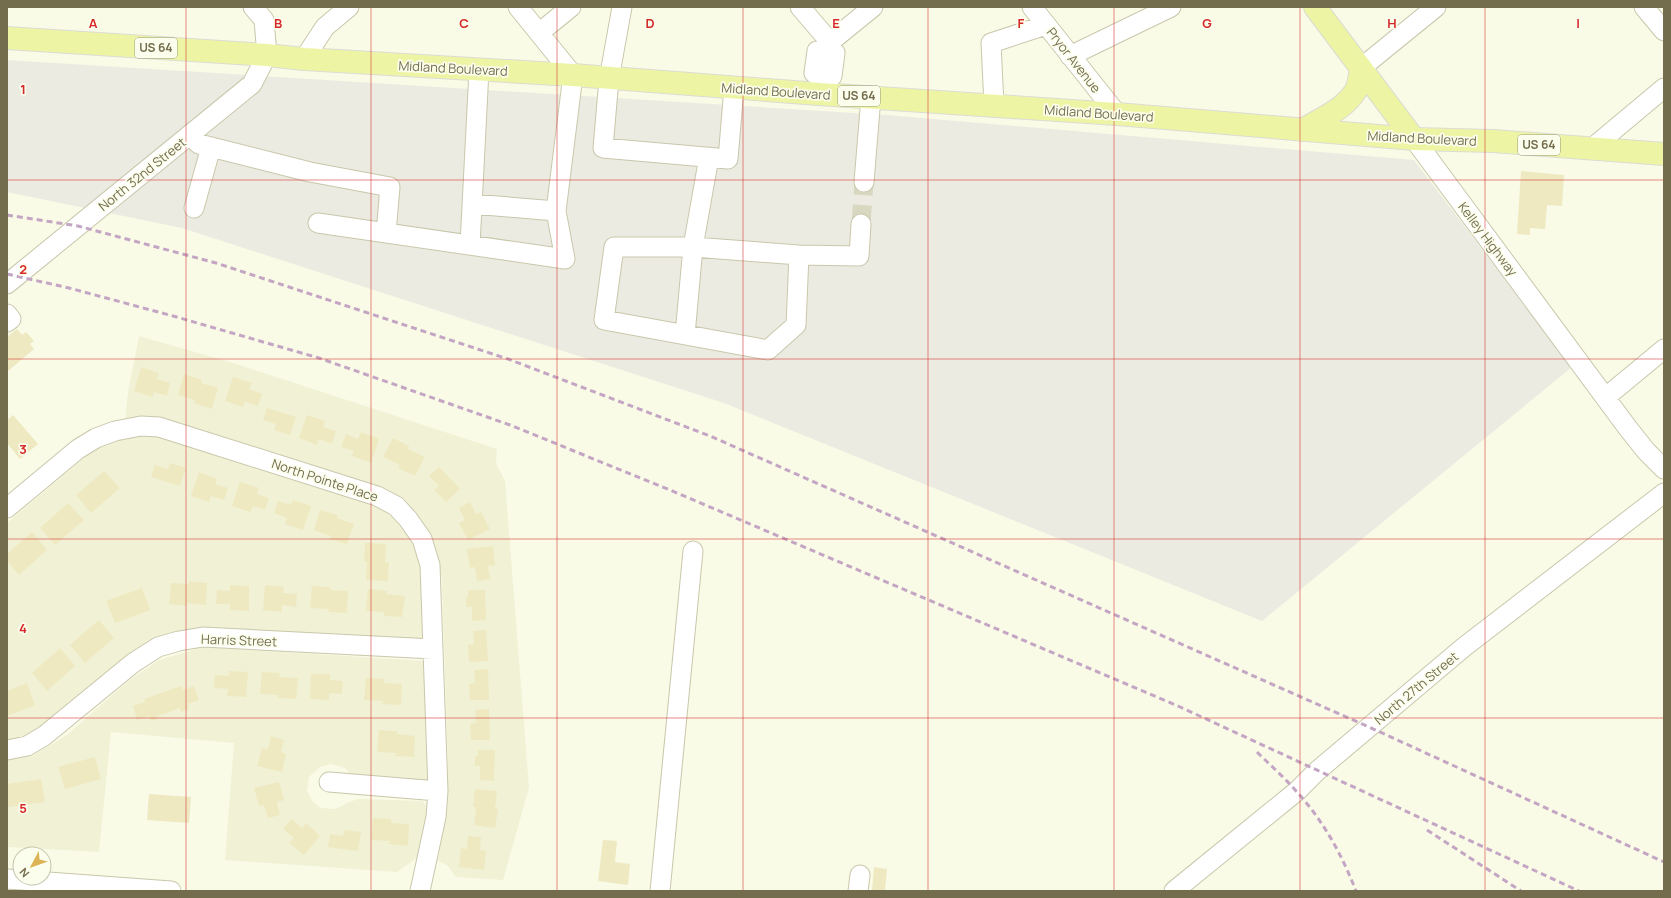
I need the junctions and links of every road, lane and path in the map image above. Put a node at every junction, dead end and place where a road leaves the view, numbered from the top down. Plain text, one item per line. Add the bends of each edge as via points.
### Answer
1 (253, 7) edge
2 (349, 7) edge
3 (518, 7) edge
4 (571, 7) edge
5 (622, 7) edge
6 (800, 7) edge
7 (873, 7) edge
8 (1032, 7) edge
9 (1171, 7) edge
10 (1315, 7) edge
11 (1436, 7) edge
12 (1644, 7) edge
13 (1046, 25) junction
14 (1664, 31) edge
15 (539, 33) junction
16 (7, 38) edge
17 (828, 45) junction
18 (267, 55) junction
19 (1070, 56) junction
20 (304, 59) junction
21 (1361, 68) junction
22 (479, 70) junction
23 (573, 75) junction
24 (609, 79) junction
25 (820, 87) junction
26 (734, 88) junction
27 (1664, 88) edge
28 (871, 97) junction
29 (994, 105) junction
30 (1116, 114) junction
31 (1302, 130) junction
32 (190, 135) junction
33 (1414, 139) junction
34 (211, 147) junction
35 (1590, 149) junction
36 (1664, 154) edge
37 (709, 157) junction
38 (864, 182) tunnel mouth
39 (472, 204) junction
40 (194, 208) dead end
41 (556, 211) junction
42 (318, 223) dead end
43 (861, 224) tunnel mouth
44 (386, 233) junction
45 (470, 245) junction
46 (692, 247) junction
47 (799, 255) junction
48 (7, 284) edge
49 (7, 314) edge
50 (7, 322) edge
51 (686, 335) junction
52 (1664, 350) edge
53 (1606, 397) junction
54 (1664, 469) edge
55 (1664, 493) edge
56 (10, 501) edge
57 (693, 551) dead end
58 (433, 649) junction
59 (7, 750) edge
60 (329, 782) dead end
61 (438, 791) junction
62 (7, 879) edge
63 (171, 891) edge
64 (420, 891) edge
65 (660, 891) edge
66 (1174, 891) edge

1 - 18 street via 264,20
2 - 20 street via 325,27
3 - 15 street
4 - 15 street
5 - 24 street
6 - 17 street
7 - 17 street
8 - 13 street, Pryor Avenue
9 - 19 street
10 - 21 main road, Kelley Highway
11 - 21 street
12 - 14 street
13 - 19 street, Pryor Avenue
13 - 29 street via 991,43
15 - 23 street
16 - 18 main road, Midland Boulevard / US 64
17 - 25 street via 817,51 814,73
18 - 20 main road, Midland Boulevard / US 64
18 - 32 street, North 32nd Street via 252,84
19 - 30 street, Pryor Avenue
20 - 22 main road, Midland Boulevard / US 64
21 - 31 main road via 1356,89 1347,102
21 - 33 main road, Kelley Highway
22 - 23 main road, Midland Boulevard / US 64
22 - 39 street
23 - 24 main road, Midland Boulevard / US 64
23 - 41 street
24 - 26 main road, Midland Boulevard / US 64
24 - 37 street via 603,148
25 - 26 main road, Midland Boulevard / US 64
25 - 28 main road, Midland Boulevard / US 64
26 - 37 street via 728,159
27 - 35 street
28 - 29 main road, Midland Boulevard / US 64
28 - 38 street
29 - 30 main road, Midland Boulevard / US 64
30 - 31 main road, Midland Boulevard / US 64
31 - 33 main road, Midland Boulevard / US 64
32 - 34 street via 199,144
32 - 48 street, North 32nd Street
33 - 35 main road, Midland Boulevard / US 64 via 1492,141
33 - 53 street, Kelley Highway
34 - 40 street
34 - 44 street via 310,172 390,187
35 - 36 main road, Midland Boulevard / US 64
37 - 46 street
39 - 41 street
39 - 45 street
41 - 45 street via 565,259
42 - 44 street
43 - 47 street via 859,256
44 - 45 street
46 - 47 street
46 - 51 street
46 - 51 street via 614,247 604,320
47 - 51 street via 796,325 768,350
49 - 50 street via 11,319
52 - 53 street
53 - 54 street, Kelley Highway via 1646,452
55 - 66 street, North 27th Street via 1464,647 1317,771 1297,791
56 - 58 street, North Pointe Place via 96,438 141,426 158,427 377,496 396,506 422,539 430,565
57 - 65 street
58 - 59 street, Harris Street via 203,637 179,641 158,647 133,663 44,736 27,746
58 - 61 street, North Pointe Place
60 - 61 street
61 - 64 street, North Pointe Place via 436,817
62 - 63 street

